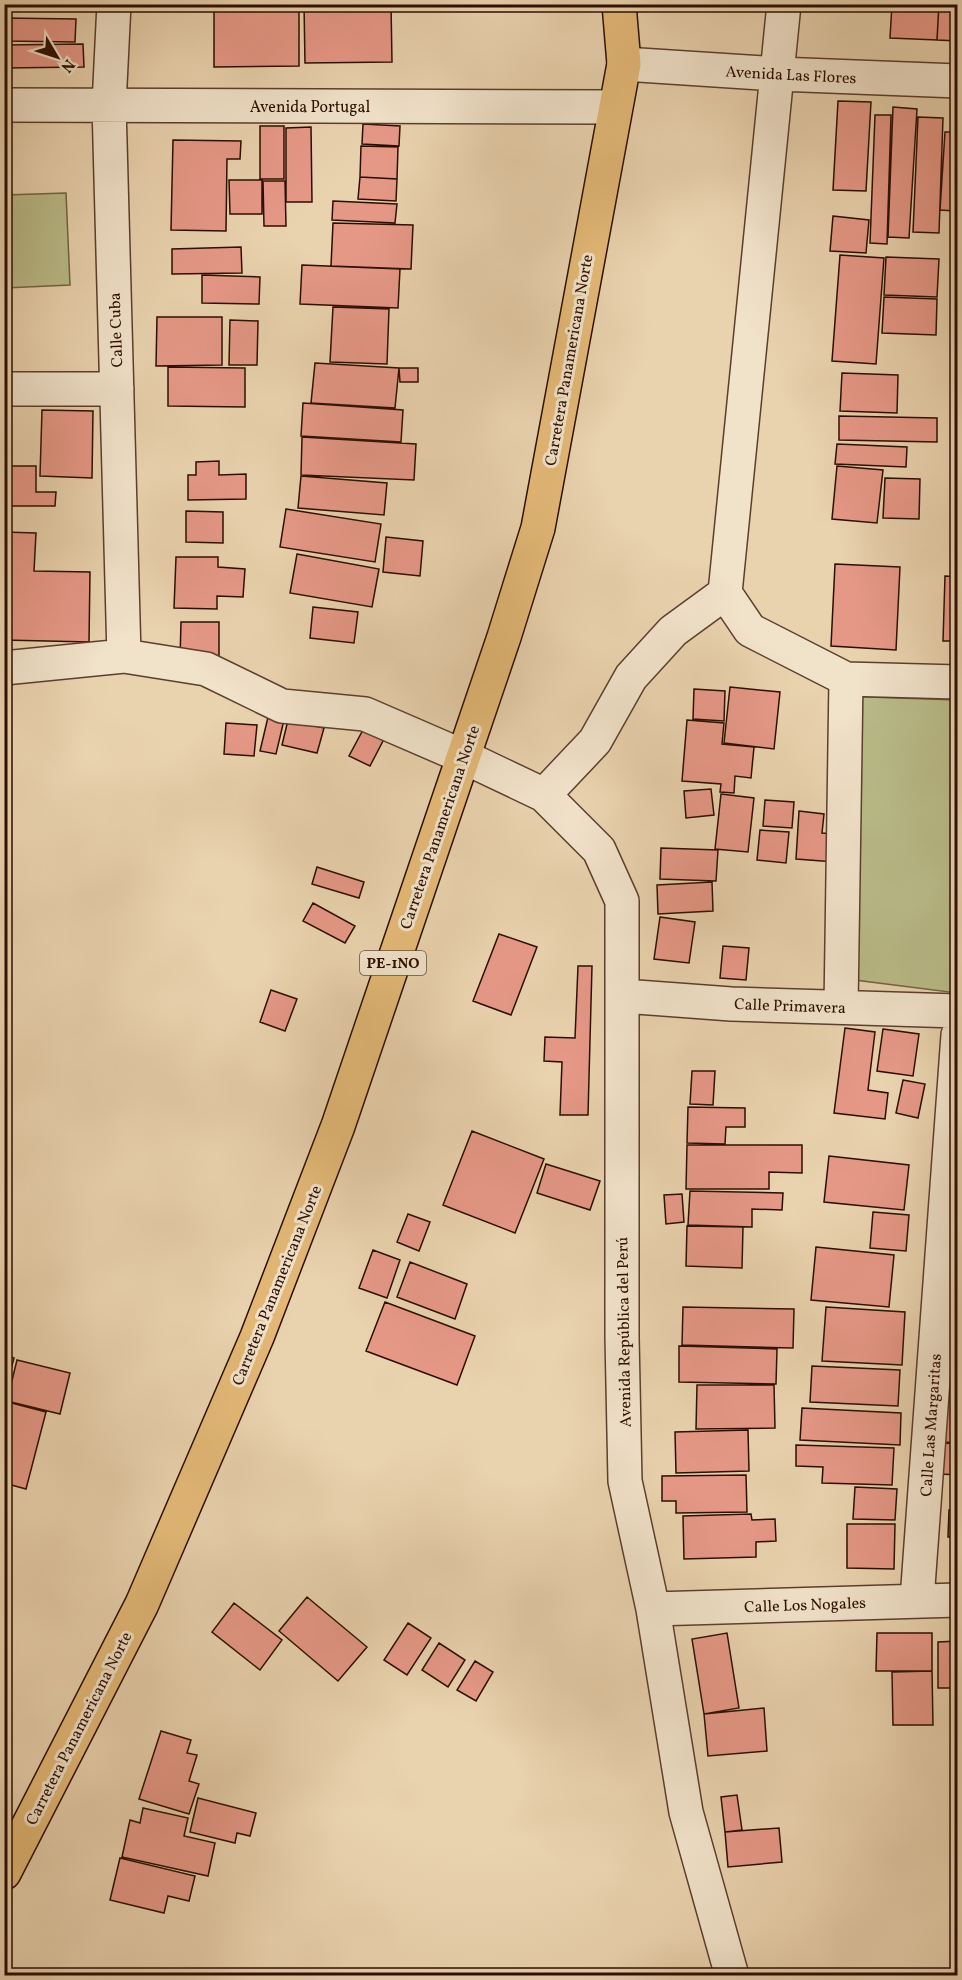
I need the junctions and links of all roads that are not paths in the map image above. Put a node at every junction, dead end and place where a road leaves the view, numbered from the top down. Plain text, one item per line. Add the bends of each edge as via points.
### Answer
1 (114, 4) edge
2 (619, 4) edge
3 (784, 4) edge
4 (624, 64) junction
5 (778, 74) junction
6 (957, 81) edge
7 (4, 105) edge
8 (109, 105) junction
9 (615, 107) junction
10 (4, 388) edge
11 (117, 389) junction
12 (725, 593) junction
13 (124, 656) junction
14 (4, 668) edge
15 (846, 679) junction
16 (957, 682) edge
17 (462, 756) junction
18 (544, 795) junction
19 (623, 996) junction
20 (841, 1007) junction
21 (957, 1011) edge
22 (957, 1035) edge
23 (917, 1600) junction
24 (957, 1600) edge
25 (653, 1609) junction
26 (4, 1873) edge
27 (732, 1976) edge

1 - 8 street, Calle Cuba
2 - 4 main road, Carretera Panamericana Norte / PE-1NO
3 - 5 street
4 - 5 street, Avenida Las Flores
4 - 9 main road, Carretera Panamericana Norte / PE-1NO
5 - 6 street, Avenida Las Flores
5 - 12 street
7 - 8 street, Avenida Portugal
8 - 9 street, Avenida Portugal
8 - 11 street, Calle Cuba
9 - 17 main road, Carretera Panamericana Norte / PE-1NO via 538,528
10 - 11 street
11 - 13 street, Calle Cuba
12 - 15 street via 750,630
12 - 18 street via 673,631 638,669 595,741
13 - 14 street, Avenida República del Perú
13 - 17 street, Avenida República del Perú via 206,669 282,706 365,714
15 - 16 street
15 - 20 street
17 - 18 street, Avenida República del Perú
17 - 26 main road, Carretera Panamericana Norte / PE-1NO via 338,1126 256,1337 142,1604
18 - 19 street, Avenida República del Perú via 599,850 622,901
19 - 20 street, Calle Primavera
19 - 25 street, Avenida República del Perú via 625,1481
20 - 21 street, Calle Primavera
22 - 23 street, Calle Las Margaritas
23 - 24 street, Calle Los Nogales
23 - 25 street, Calle Los Nogales
25 - 27 street, Avenida República del Perú via 686,1812

